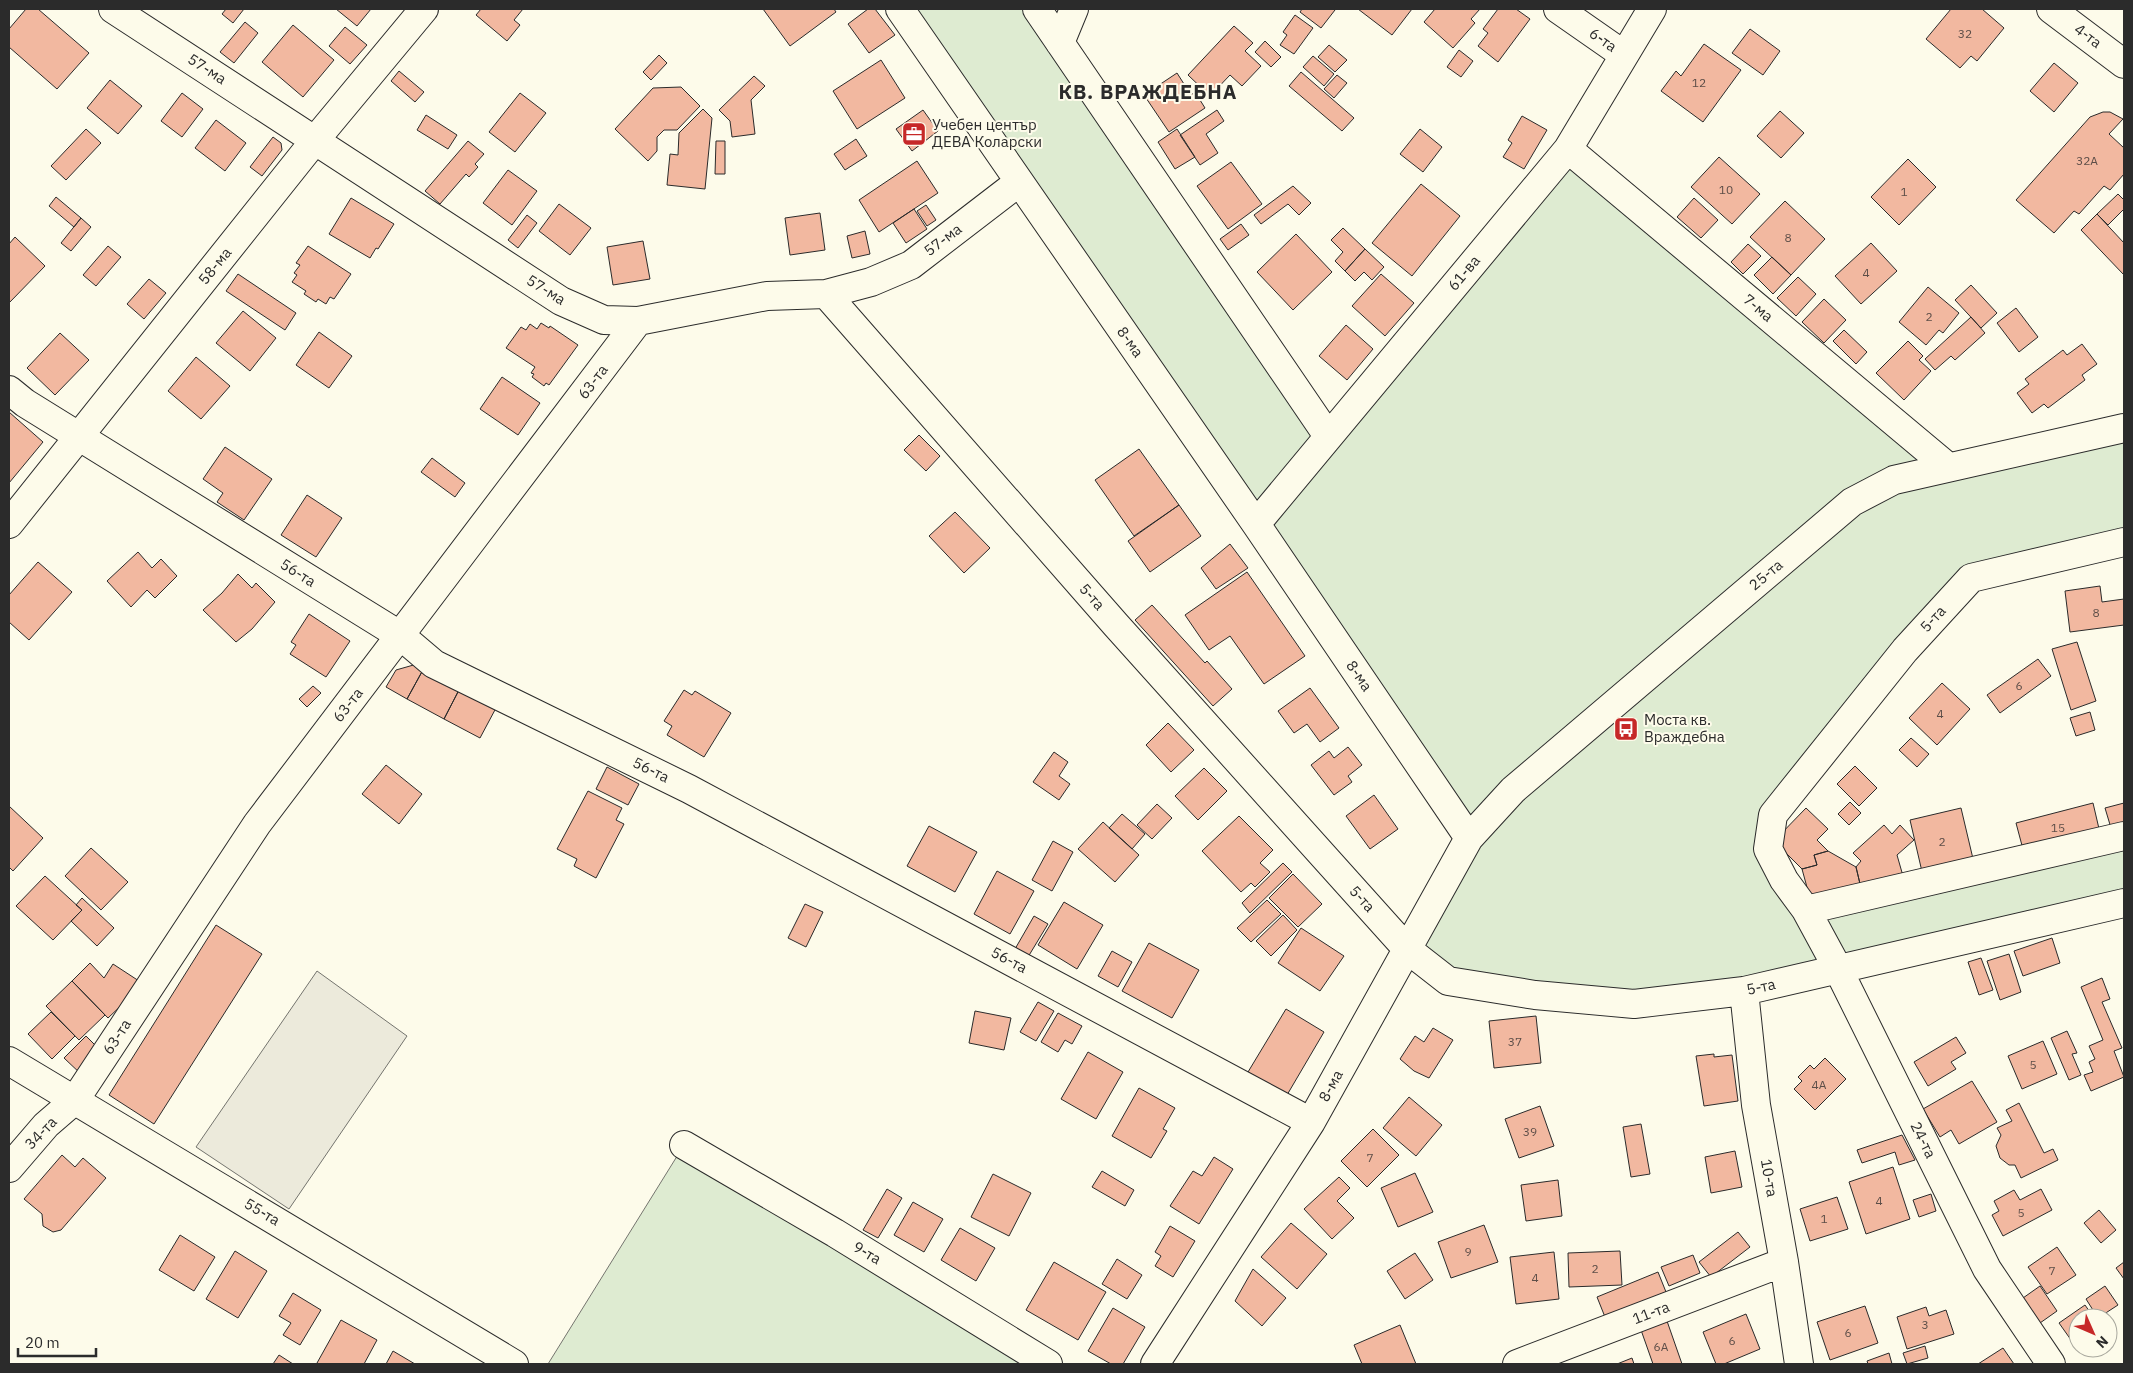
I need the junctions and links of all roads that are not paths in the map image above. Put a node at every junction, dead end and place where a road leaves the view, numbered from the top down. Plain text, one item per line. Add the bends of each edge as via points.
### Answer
1 (113, 9) edge
2 (424, 9) edge
3 (900, 9) edge
4 (1037, 9) edge
5 (1074, 9) edge
6 (1558, 9) edge
7 (1652, 9) edge
8 (2051, 9) edge
9 (1060, 43) junction
10 (1624, 55) junction
11 (2124, 64) edge
12 (316, 140) junction
13 (1568, 149) junction
14 (1019, 182) junction
15 (826, 294) junction
16 (638, 321) junction
17 (9, 390) edge
18 (2124, 428) edge
19 (1328, 436) junction
20 (79, 437) junction
21 (1948, 467) junction
22 (9, 524) edge
23 (1256, 524) junction
24 (2124, 542) edge
25 (401, 636) junction
26 (2124, 836) edge
27 (1469, 838) junction
28 (2124, 903) edge
29 (1806, 910) junction
30 (1407, 949) junction
31 (1838, 969) junction
32 (1744, 991) junction
33 (9, 1061) edge
34 (75, 1100) junction
35 (1311, 1122) junction
36 (684, 1145) dead end
37 (9, 1168) edge
38 (1784, 1262) junction
39 (514, 1364) edge
40 (1048, 1364) edge
41 (1155, 1364) edge
42 (1517, 1364) edge
43 (1799, 1364) edge
44 (2051, 1364) edge

1 - 12 street, 57-ма
2 - 12 street, 58-ма
3 - 14 street, 8-ма
4 - 9 street
5 - 9 street
6 - 10 street, 6-та
7 - 10 street, 61-ва
8 - 11 street, 4-та
9 - 19 street
10 - 13 street, 61-ва
12 - 16 street, 57-ма via 561,301 604,320
12 - 20 street, 58-ма
13 - 19 street, 61-ва
13 - 21 street, 7-ма
14 - 15 street, 57-ма via 911,265 871,282
14 - 23 street, 8-ма
15 - 16 street, 57-ма via 768,296
15 - 30 street, 5-та
16 - 25 street, 63-та
17 - 20 street, 56-та
18 - 21 street, 25-та
19 - 23 street, 61-ва
20 - 22 street, 58-ма
20 - 25 street, 56-та
21 - 27 street, 25-та via 1894,480 1852,502 1513,790
23 - 27 street, 8-ма
24 - 29 street, 5-та via 1971,578 1905,650 1772,815 1768,849 1784,880
25 - 34 street, 63-та via 256,824
25 - 35 street, 56-та via 434,664 689,789
26 - 29 street
27 - 30 street, 8-ма
28 - 31 street, 5-та
29 - 31 street, 24-та
30 - 32 street, 5-та via 1448,981 1536,995 1634,1004
30 - 35 street, 8-ма
31 - 32 street, 5-та
31 - 44 street, 24-та via 1987,1269
32 - 38 street, 10-та via 1756,1105
33 - 34 street, 55-та
34 - 37 street, 34-та via 46,1125
34 - 39 street, 55-та
35 - 41 street, 8-ма
36 - 40 street, 9-та
38 - 42 street, 11-та
38 - 43 street, 10-та

